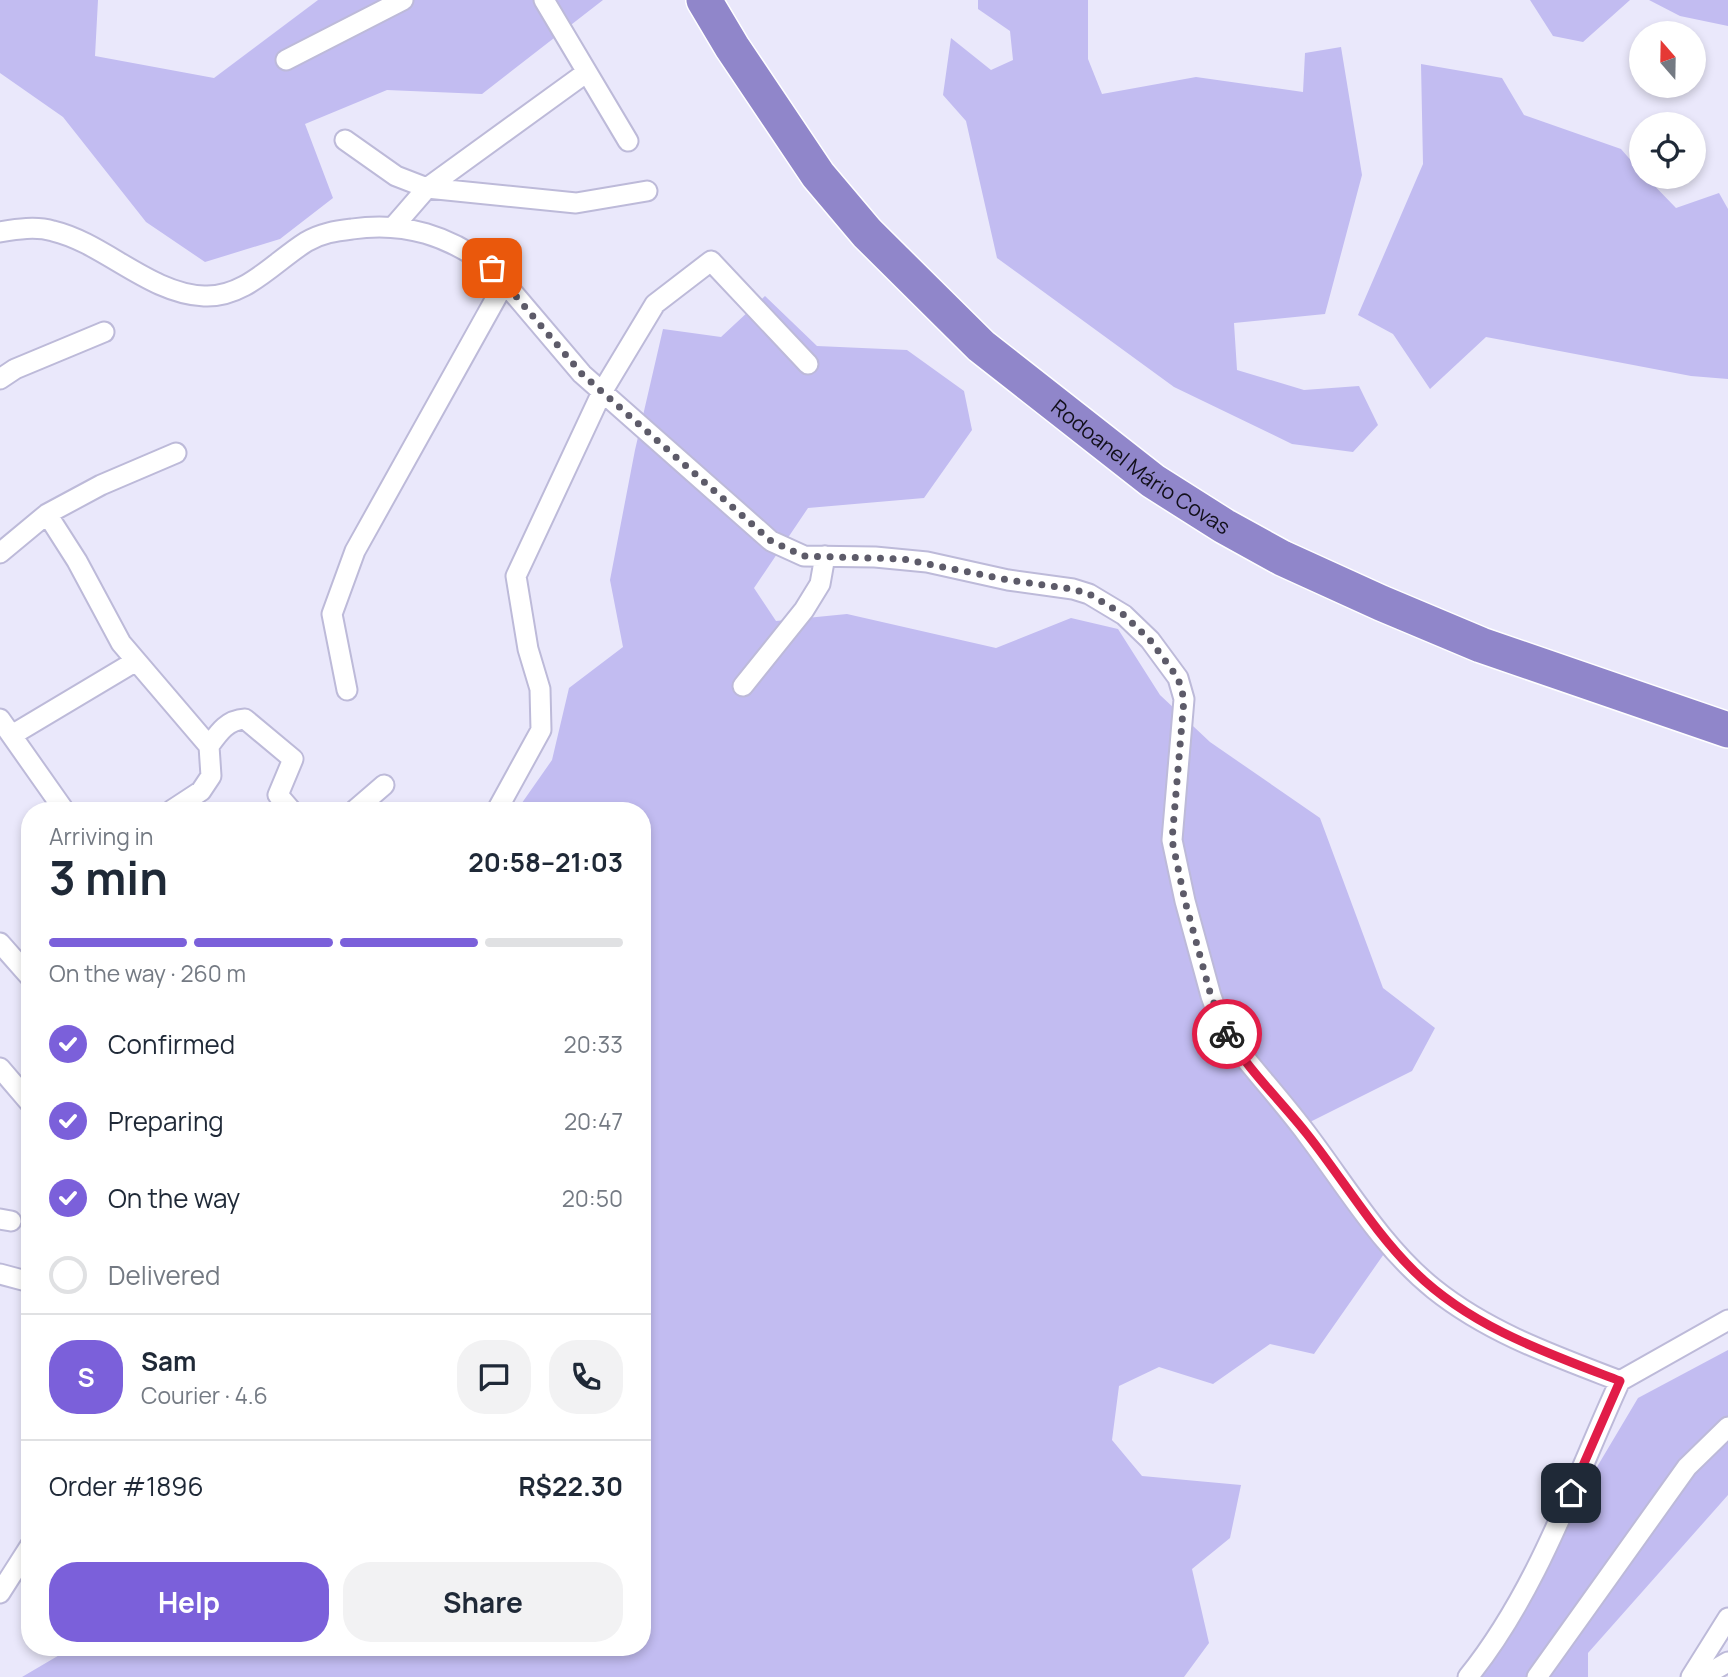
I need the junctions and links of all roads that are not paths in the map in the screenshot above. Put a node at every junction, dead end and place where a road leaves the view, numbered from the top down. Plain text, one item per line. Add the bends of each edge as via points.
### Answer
1 (403, 0) edge
2 (544, 0) edge
3 (704, 0) edge
4 (286, 60) dead end
5 (587, 72) junction
6 (345, 140) dead end
7 (628, 141) dead end
8 (427, 188) junction
9 (648, 191) dead end
10 (394, 226) junction
11 (0, 232) edge
12 (505, 282) junction
13 (104, 332) dead end
14 (808, 364) dead end
15 (0, 379) edge
16 (602, 392) junction
17 (176, 453) dead end
18 (47, 514) junction
19 (0, 553) edge
20 (825, 556) junction
21 (136, 661) junction
22 (743, 686) dead end
23 (347, 690) dead end
24 (0, 719) edge
25 (1728, 730) edge
26 (12, 735) junction
27 (209, 746) junction
28 (384, 785) dead end
29 (58, 802) edge
30 (184, 802) edge
31 (284, 802) edge
32 (364, 802) edge
33 (500, 802) edge
34 (0, 943) edge
35 (21, 967) edge
36 (0, 1068) edge
37 (21, 1092) edge
38 (0, 1274) edge
39 (21, 1280) edge
40 (1728, 1320) edge
41 (1620, 1381) junction
42 (1728, 1427) edge
43 (21, 1560) edge
44 (0, 1593) edge
45 (1728, 1618) edge
46 (1728, 1662) edge
47 (1468, 1677) edge
48 (1537, 1677) edge
49 (1691, 1677) edge
50 (1702, 1677) edge

1 - 4 street
2 - 5 street
3 - 25 highway, Rodoanel Mário Covas via 818,175 867,233 982,346 1153,481 1282,558 1381,603 1481,645
5 - 7 street
5 - 8 street
6 - 8 street via 396,176
8 - 9 street via 576,203
8 - 10 street
10 - 11 street via 317,237 236,291 204,296 162,284 57,232 35,228
10 - 12 street via 435,235 477,257
12 - 16 street via 562,352
12 - 23 street via 355,551 332,614
13 - 15 street
14 - 16 street via 711,261 655,304
16 - 20 street via 771,541 804,556
16 - 33 street via 516,576 540,689 541,730
17 - 18 street
18 - 19 street
18 - 21 street via 121,643
20 - 22 street via 820,584 804,610
20 - 41 street via 915,561 1073,589 1124,615 1150,640 1178,678 1184,699 1172,840 1211,996 1229,1038 1394,1251 1436,1291 1502,1334
21 - 26 street
21 - 27 street
24 - 26 street
26 - 29 street
27 - 30 street via 211,776 201,791
27 - 31 street via 228,724 245,719 293,759 278,794
28 - 32 street
34 - 35 street
36 - 37 street
38 - 39 street
40 - 41 street
41 - 47 street via 1541,1560
42 - 48 street via 1687,1467
43 - 44 street
45 - 49 street
46 - 50 street

